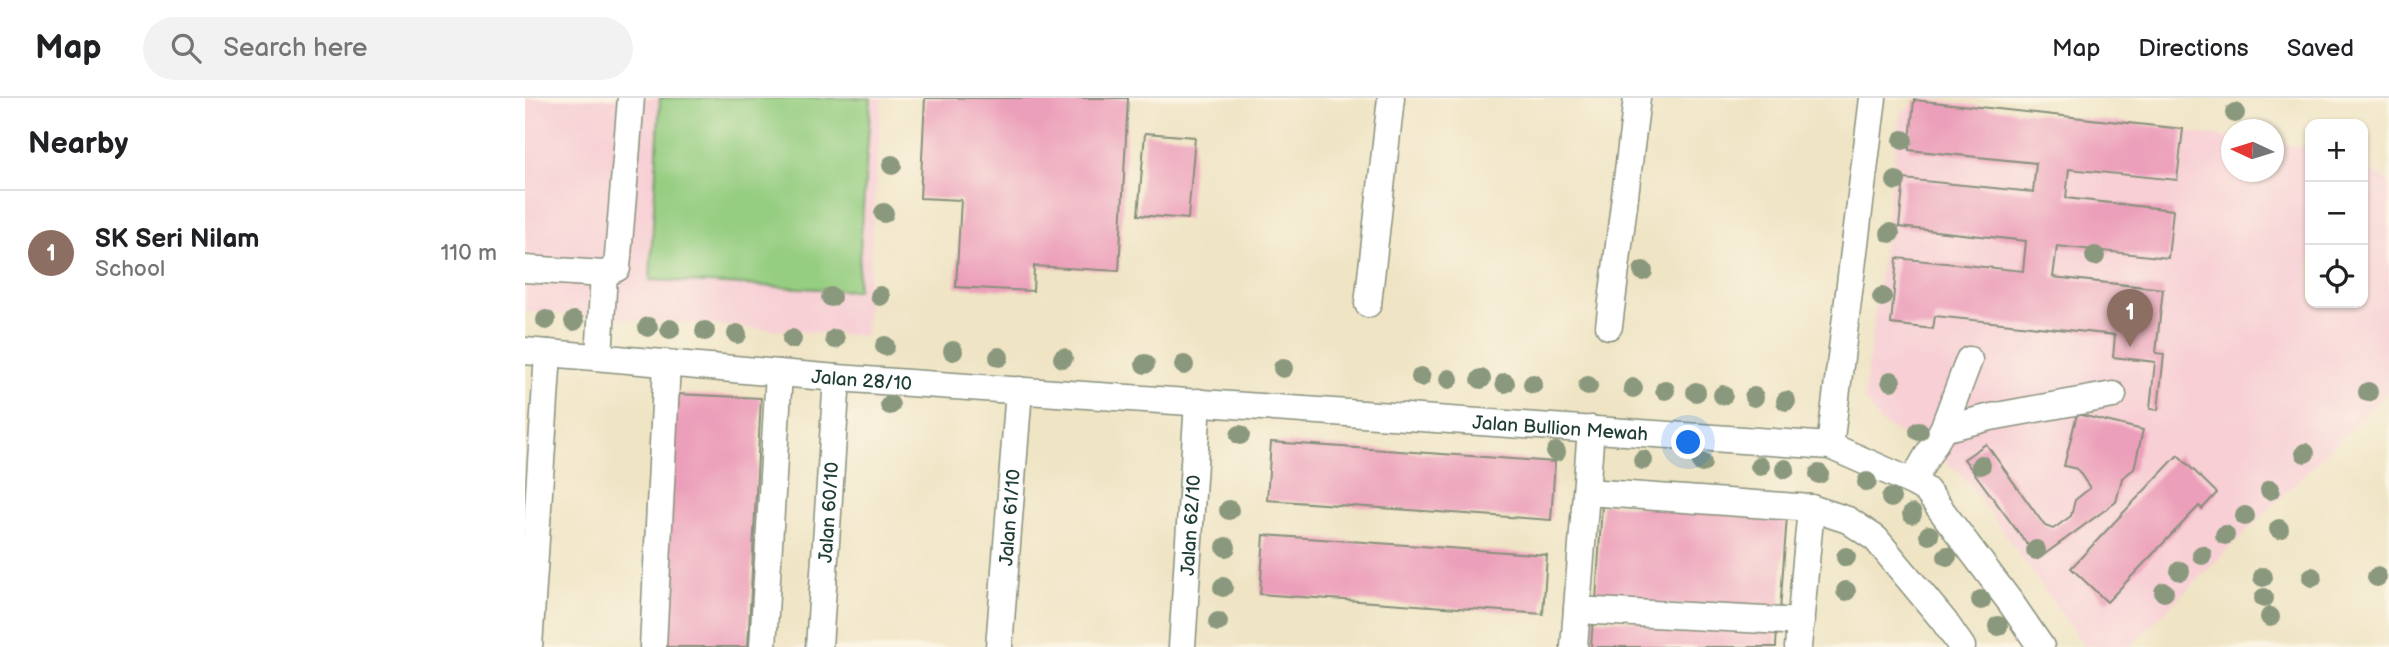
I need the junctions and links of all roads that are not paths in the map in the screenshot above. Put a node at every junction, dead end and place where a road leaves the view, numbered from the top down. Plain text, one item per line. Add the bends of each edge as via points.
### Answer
1 (631, 98) edge
2 (1391, 98) edge
3 (1636, 98) edge
4 (1873, 98) edge
5 (525, 269) edge
6 (604, 274) junction
7 (1368, 304) dead end
8 (1609, 326) dead end
9 (537, 352) edge
10 (599, 357) junction
11 (1969, 360) dead end
12 (667, 363) junction
13 (779, 373) junction
14 (837, 378) junction
15 (1019, 390) junction
16 (2112, 395) dead end
17 (1198, 402) junction
18 (1591, 429) junction
19 (1943, 429) junction
20 (1830, 446) junction
21 (1912, 482) junction
22 (1587, 492) junction
23 (1811, 508) junction
24 (1577, 610) junction
25 (1800, 635) edge
26 (529, 647) edge
27 (653, 647) edge
28 (763, 647) edge
29 (820, 647) edge
30 (999, 647) edge
31 (1182, 647) edge
32 (1574, 647) edge
33 (1962, 647) edge
34 (2041, 647) edge

1 - 6 street via 617,268
2 - 7 street
3 - 8 street
4 - 20 street
5 - 6 street
6 - 10 street
9 - 10 street, Jalan 28/10
9 - 26 street
10 - 12 street, Jalan 28/10
11 - 19 street
12 - 13 street, Jalan 28/10
12 - 27 street
13 - 14 street, Jalan 28/10
13 - 28 street
14 - 15 street, Jalan 28/10
14 - 29 street, Jalan 60/10
15 - 17 street, Jalan 28/10
15 - 30 street, Jalan 61/10
16 - 19 street
17 - 18 street, Jalan Bullion Mewah
17 - 31 street, Jalan 62/10
18 - 20 street, Jalan Bullion Mewah
18 - 22 street
19 - 21 street
20 - 21 street, Jalan Bullion Mewah
21 - 34 street, Jalan Bullion Mewah via 1927,490
22 - 23 street
22 - 24 street
23 - 25 street
23 - 33 street via 1848,520 1876,539
24 - 25 street
24 - 32 street

